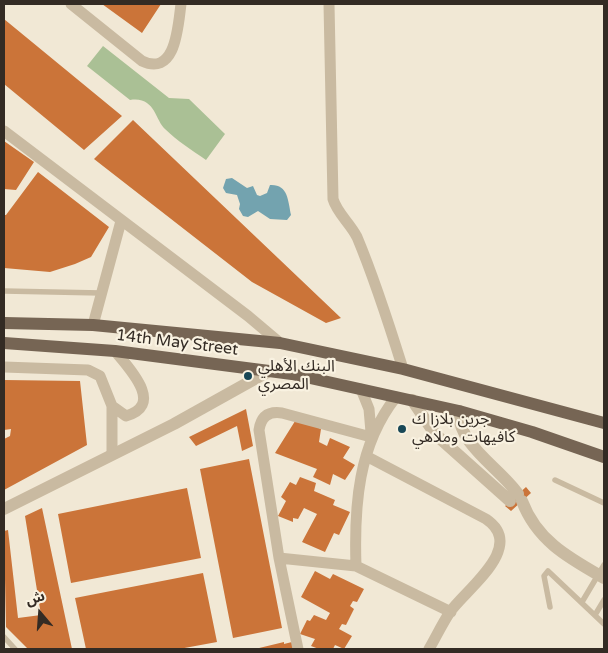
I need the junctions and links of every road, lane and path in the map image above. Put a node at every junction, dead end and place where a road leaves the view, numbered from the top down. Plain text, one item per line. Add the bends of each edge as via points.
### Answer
1 (71, 4) edge
2 (182, 4) edge
3 (329, 4) edge
4 (4, 131) edge
5 (121, 221) junction
6 (4, 291) edge
7 (101, 293) junction
8 (4, 323) edge
9 (93, 325) junction
10 (4, 343) edge
11 (280, 343) junction
12 (115, 351) junction
13 (4, 367) edge
14 (403, 368) junction
15 (270, 371) junction
16 (361, 389) junction
17 (396, 397) junction
18 (412, 400) junction
19 (112, 406) junction
20 (459, 411) junction
21 (604, 423) edge
22 (371, 437) junction
23 (112, 454) junction
24 (366, 456) junction
25 (604, 457) edge
26 (555, 480) dead end
27 (518, 503) junction
28 (604, 503) edge
29 (4, 509) edge
30 (278, 558) junction
31 (356, 566) junction
32 (602, 573) edge
33 (604, 600) edge
34 (582, 602) junction
35 (550, 608) dead end
36 (451, 612) junction
37 (595, 615) junction
38 (604, 624) edge
39 (4, 637) edge
40 (15, 649) edge
41 (298, 649) edge
42 (429, 649) edge

1 - 2 street via 150,65 158,65 172,54
3 - 14 street via 333,199 357,238
4 - 5 street
5 - 7 street
5 - 11 street
6 - 7 lane
7 - 9 street
8 - 9 main road, 14th May Street
9 - 11 main road, 14th May Street
10 - 12 main road, 14th May Street
11 - 14 main road, 14th May Street
12 - 15 main road, 14th May Street
12 - 19 street via 135,376 144,396 135,413 126,416
13 - 19 street via 95,372 104,382
14 - 21 main road, 14th May Street
15 - 16 main road, 14th May Street
15 - 23 street
16 - 17 main road, 14th May Street
16 - 22 street via 370,409
17 - 18 main road, 14th May Street
17 - 22 street
18 - 20 main road, 14th May Street
18 - 27 street via 435,434
19 - 23 street
20 - 25 main road, 14th May Street
20 - 27 street via 460,426 466,438
22 - 24 street
22 - 30 street via 282,413 266,415 259,430
23 - 29 street
24 - 31 street via 356,507
24 - 36 street via 486,519 498,530 497,554 472,590
26 - 28 lane
27 - 32 street via 557,550
30 - 31 street
30 - 41 street
31 - 36 street
32 - 34 lane
33 - 37 lane
34 - 35 lane via 548,571 544,575
34 - 37 lane
36 - 42 street
37 - 38 lane
39 - 40 lane

